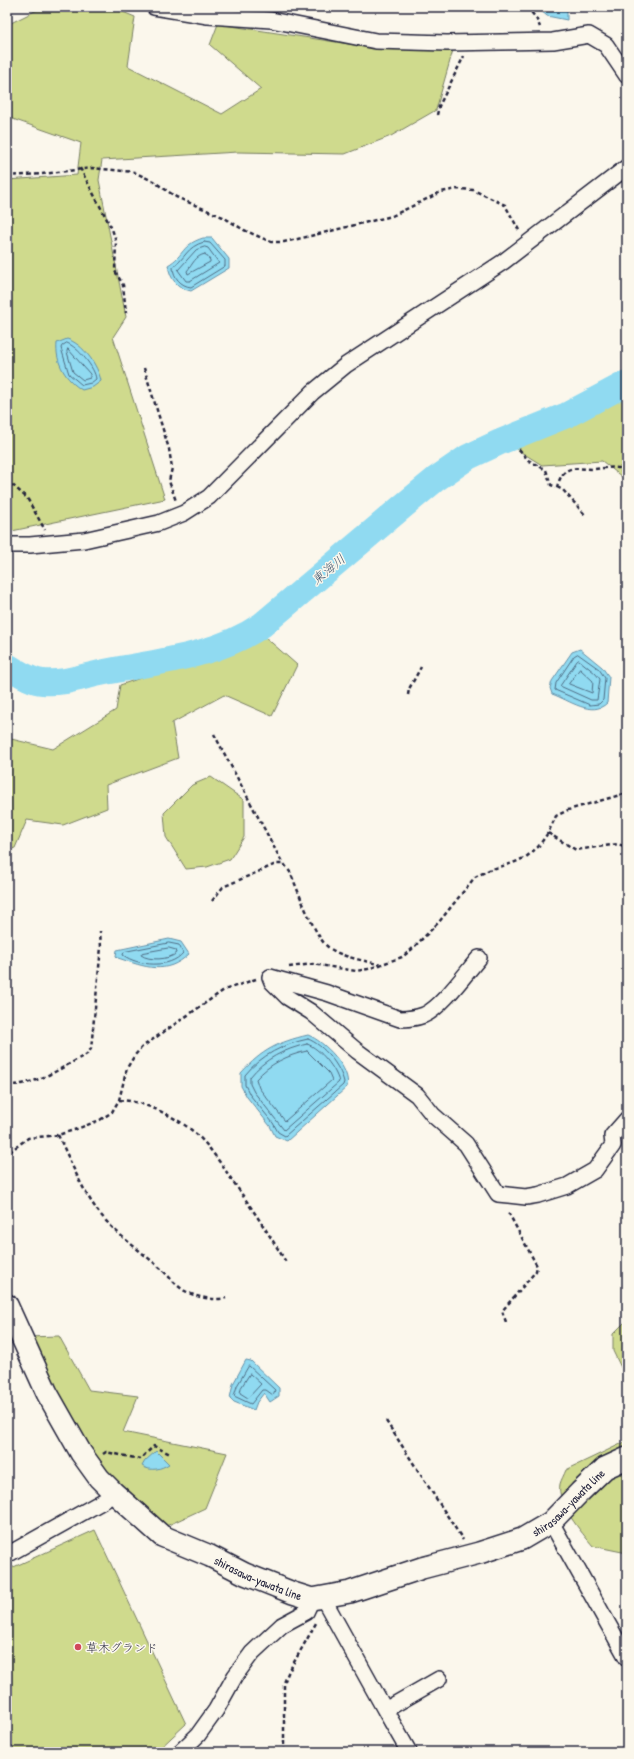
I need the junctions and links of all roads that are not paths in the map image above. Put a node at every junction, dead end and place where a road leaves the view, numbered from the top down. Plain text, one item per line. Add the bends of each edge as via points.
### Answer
1 (154, 7) edge
2 (625, 68) edge
3 (627, 167) edge
4 (7, 545) edge
5 (479, 958) dead end
6 (627, 1119) edge
7 (7, 1305) edge
8 (627, 1458) edge
9 (107, 1486) junction
10 (551, 1522) junction
11 (7, 1555) edge
12 (321, 1601) junction
13 (627, 1658) edge
14 (439, 1679) dead end
15 (385, 1710) junction
16 (180, 1752) edge
17 (409, 1752) edge

1 - 2 street via 208,16 271,20 376,41 544,41 589,35 606,45
3 - 4 street via 503,262 346,365 313,392 209,496 184,513 159,523 84,540
5 - 6 street via 435,1008 412,1019 400,1019 328,993 270,977 287,997 311,1012 357,1051 417,1095 433,1115 466,1144 498,1194 526,1197 538,1195 567,1186 595,1170 613,1145 612,1136
7 - 9 main road, shirasawa-yawata line via 47,1393 81,1453
8 - 10 main road, shirasawa-yawata line via 605,1468
9 - 11 street via 105,1500
9 - 12 main road, shirasawa-yawata line via 162,1536 245,1574
10 - 12 main road, shirasawa-yawata line via 522,1539
10 - 13 street
12 - 15 street
12 - 16 street via 282,1625 252,1653 198,1735
14 - 15 street
15 - 17 street

